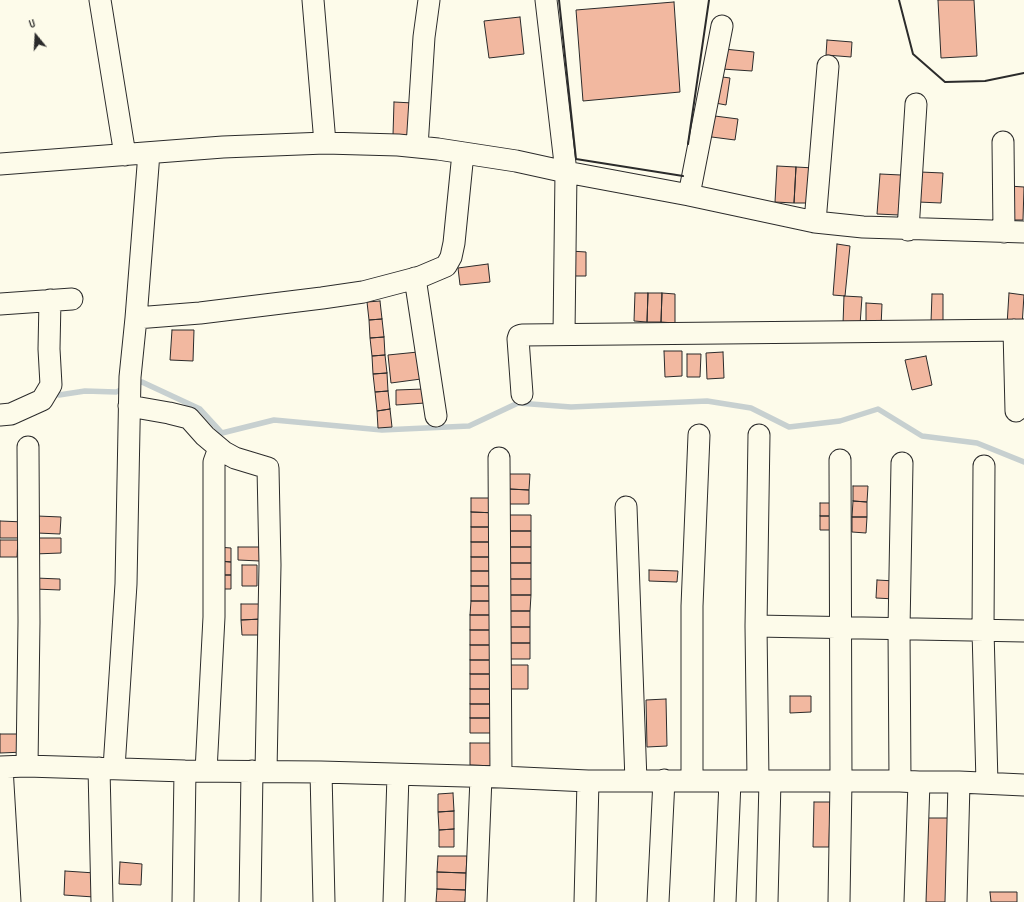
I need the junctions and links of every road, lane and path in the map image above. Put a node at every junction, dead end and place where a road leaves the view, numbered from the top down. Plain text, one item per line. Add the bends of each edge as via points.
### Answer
1 (100, 0) edge
2 (312, 0) edge
3 (429, 0) edge
4 (546, 0) edge
5 (722, 26) dead end
6 (828, 66) dead end
7 (916, 104) dead end
8 (1003, 142) dead end
9 (325, 143) junction
10 (417, 147) junction
11 (149, 153) junction
12 (463, 153) junction
13 (125, 155) junction
14 (0, 164) edge
15 (566, 172) junction
16 (689, 195) junction
17 (816, 222) junction
18 (908, 230) junction
19 (1004, 232) junction
20 (1024, 232) edge
21 (415, 278) junction
22 (72, 299) dead end
23 (50, 300) junction
24 (0, 304) edge
25 (136, 318) junction
26 (1019, 330) edge
27 (564, 334) junction
28 (522, 394) dead end
29 (130, 402) junction
30 (1016, 411) dead end
31 (0, 415) edge
32 (436, 416) dead end
33 (699, 435) dead end
34 (759, 435) dead end
35 (28, 446) dead end
36 (218, 448) junction
37 (499, 458) dead end
38 (840, 460) dead end
39 (902, 463) dead end
40 (984, 466) dead end
41 (626, 507) dead end
42 (756, 626) junction
43 (840, 627) junction
44 (899, 629) junction
45 (983, 630) junction
46 (1024, 631) edge
47 (27, 766) junction
48 (1, 767) edge
49 (107, 768) junction
50 (185, 771) junction
51 (206, 771) junction
52 (259, 771) junction
53 (321, 772) junction
54 (398, 774) junction
55 (491, 777) junction
56 (664, 780) junction
57 (588, 781) junction
58 (636, 781) junction
59 (692, 781) junction
60 (730, 781) junction
61 (764, 781) junction
62 (841, 781) junction
63 (910, 782) junction
64 (959, 782) junction
65 (987, 783) junction
66 (1024, 785) edge
67 (3, 843) edge
68 (10, 902) edge
69 (102, 902) edge
70 (183, 902) edge
71 (250, 902) edge
72 (324, 902) edge
73 (394, 902) edge
74 (476, 902) edge
75 (585, 902) edge
76 (658, 902) edge
77 (724, 902) edge
78 (767, 902) edge
79 (839, 902) edge
80 (915, 902) edge
81 (956, 902) edge

1 - 13 street
2 - 9 street
3 - 10 street
4 - 15 street
5 - 16 street
6 - 17 street
7 - 18 street
8 - 19 street
9 - 10 street
9 - 11 street
10 - 12 street
11 - 13 street
11 - 25 street
12 - 15 street
12 - 21 street via 451,257 446,266
13 - 14 street
15 - 16 street
15 - 27 street
16 - 17 street
17 - 18 street
18 - 19 street
19 - 20 street
21 - 25 street via 363,292 322,298
21 - 32 street
22 - 23 street
23 - 24 street
23 - 31 street via 48,390 42,400 11,414
25 - 29 street
26 - 27 street
26 - 30 street
27 - 28 street via 519,336
29 - 36 street via 189,418
29 - 49 street via 126,584
33 - 59 street via 692,606
34 - 42 street
35 - 47 street
36 - 51 street via 214,462 214,617
36 - 52 street via 235,458 268,468 269,474 270,565
37 - 55 street
38 - 43 street
39 - 44 street
40 - 45 street
41 - 58 street
42 - 43 street
42 - 61 street
43 - 44 street
43 - 62 street
44 - 45 street
44 - 63 street
45 - 46 street
45 - 65 street
47 - 48 street
47 - 49 street
48 - 67 street
49 - 50 street
49 - 69 street
50 - 51 street
50 - 70 street
51 - 52 street
52 - 53 street
52 - 71 street
53 - 54 street
53 - 72 street
54 - 55 street
54 - 73 street
55 - 57 street
55 - 74 street
56 - 58 street
56 - 59 street
56 - 76 street
57 - 58 street
57 - 75 street
59 - 60 street
60 - 61 street
60 - 77 street
61 - 62 street
61 - 78 street
62 - 63 street
62 - 79 street
63 - 64 street
63 - 80 street
64 - 65 street
64 - 81 street
65 - 66 street
67 - 68 street

